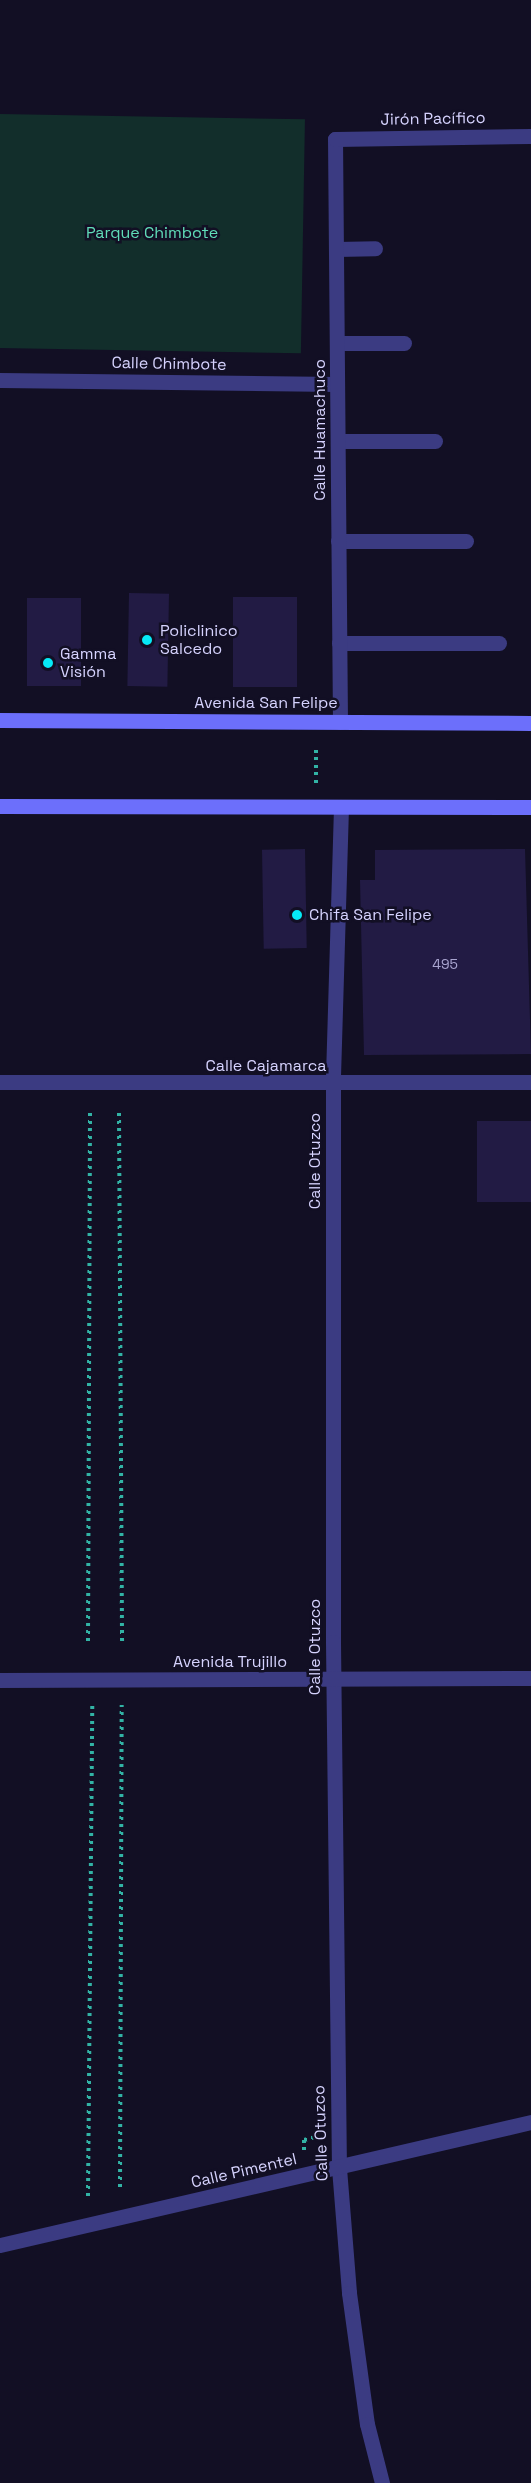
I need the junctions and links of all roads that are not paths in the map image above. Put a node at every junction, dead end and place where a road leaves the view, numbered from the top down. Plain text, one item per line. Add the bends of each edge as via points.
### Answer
1 (531, 136) edge
2 (335, 139) joint
3 (336, 249) junction
4 (375, 249) dead end
5 (337, 343) junction
6 (404, 343) dead end
7 (0, 380) edge
8 (337, 384) junction
9 (338, 441) junction
10 (435, 441) dead end
11 (338, 541) junction
12 (466, 541) dead end
13 (339, 643) junction
14 (499, 644) dead end
15 (0, 720) edge
16 (340, 722) junction
17 (531, 723) edge
18 (0, 806) edge
19 (340, 807) junction
20 (531, 807) edge
21 (0, 1082) edge
22 (531, 1082) edge
23 (333, 1084) junction
24 (531, 1678) edge
25 (0, 1680) edge
26 (333, 1680) junction
27 (531, 2122) edge
28 (339, 2168) junction
29 (0, 2245) edge
30 (382, 2483) edge

1 - 2 street, Jirón Pacífico
2 - 3 street, Calle Huamachuco
3 - 4 street
3 - 5 street, Calle Huamachuco
5 - 6 street
5 - 8 street, Calle Huamachuco
7 - 8 street, Calle Chimbote
8 - 9 street, Calle Huamachuco
9 - 10 street
9 - 11 street, Calle Huamachuco
11 - 12 street
11 - 13 street, Calle Huamachuco
13 - 14 street
13 - 16 street, Calle Huamachuco
15 - 16 main road, Avenida San Felipe
16 - 17 main road, Avenida San Felipe
18 - 19 main road
19 - 20 main road
19 - 23 street, Calle Otuzco
21 - 23 street, Calle Cajamarca
22 - 23 street, Calle Cajamarca
23 - 26 street, Calle Otuzco
24 - 26 street, Avenida Trujillo
25 - 26 street, Avenida Trujillo
26 - 28 street, Calle Otuzco
27 - 28 street, Calle Pimentel
28 - 29 street, Calle Pimentel
28 - 30 street, Calle Otuzco via 348,2293 367,2424

